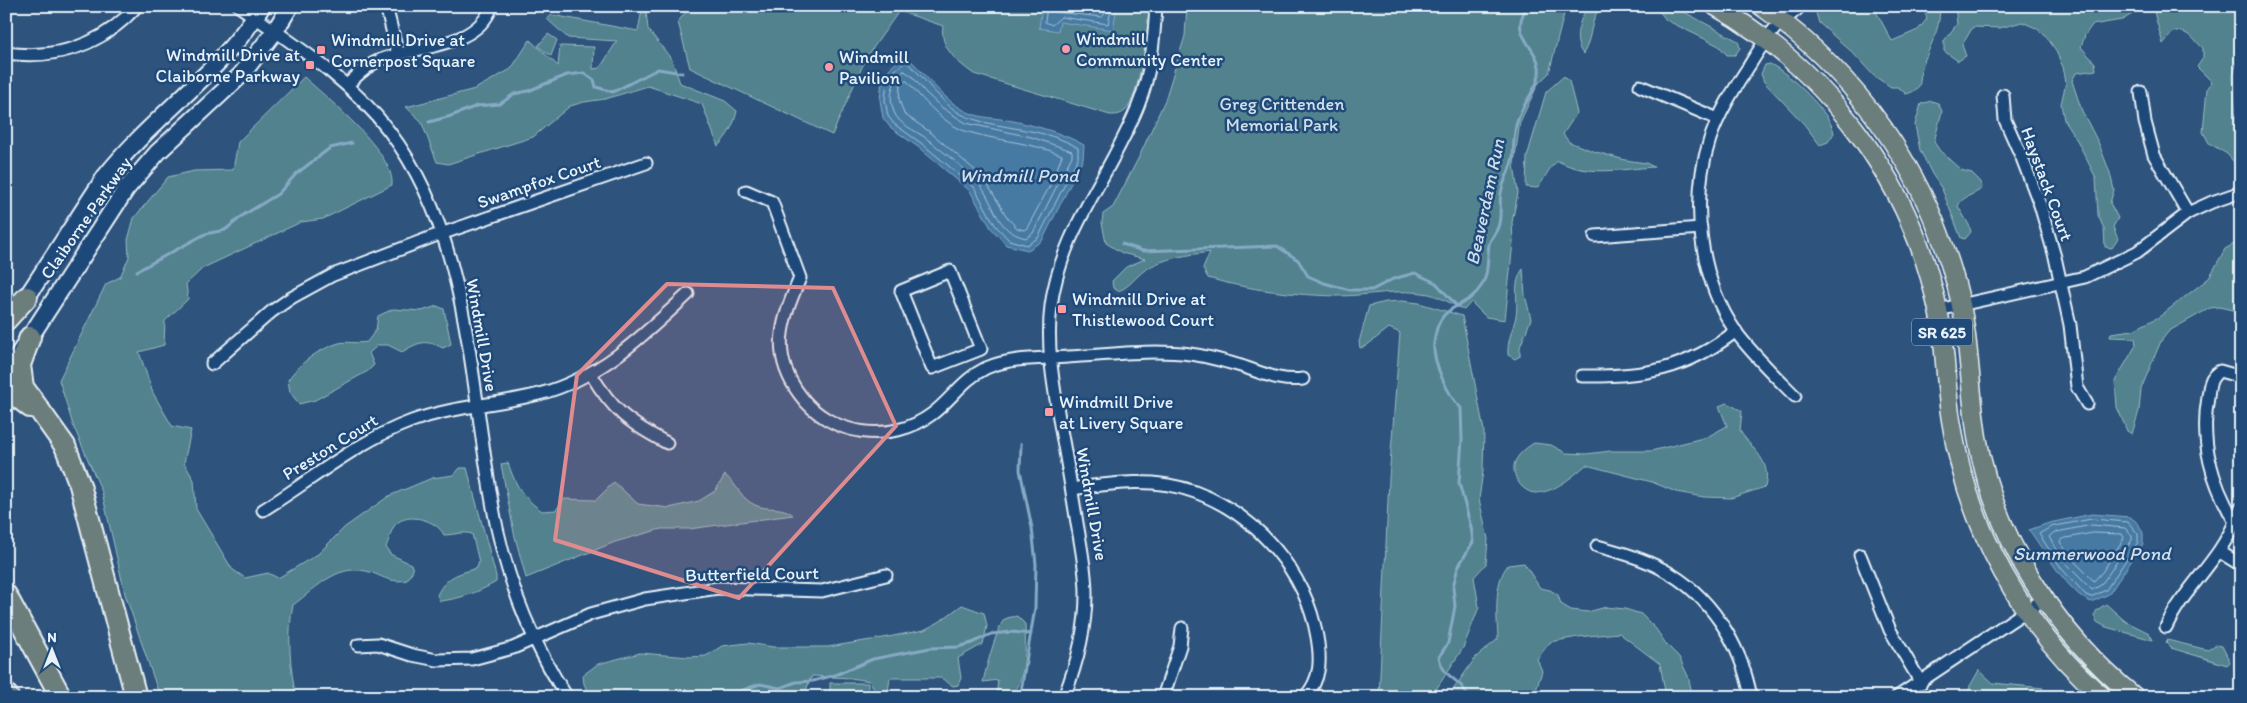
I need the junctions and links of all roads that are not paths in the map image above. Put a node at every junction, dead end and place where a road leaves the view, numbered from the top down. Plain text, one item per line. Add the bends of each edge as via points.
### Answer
1 (137, 6) edge
2 (239, 6) edge
3 (290, 6) edge
4 (386, 6) edge
5 (492, 6) edge
6 (1156, 6) edge
7 (1715, 6) edge
8 (1760, 6) edge
9 (1800, 6) edge
10 (259, 12) edge
11 (1784, 14) edge
12 (275, 31) junction
13 (1767, 40) junction
14 (6, 53) edge
15 (398, 54) junction
16 (348, 85) junction
17 (1640, 86) dead end
18 (2141, 92) dead end
19 (2003, 95) dead end
20 (1718, 119) junction
21 (646, 164) dead end
22 (746, 191) dead end
23 (2241, 192) edge
24 (2188, 213) junction
25 (1701, 228) junction
26 (443, 233) junction
27 (1595, 236) dead end
28 (2062, 284) junction
29 (688, 294) dead end
30 (28, 297) junction
31 (1961, 306) junction
32 (1938, 310) junction
33 (6, 320) edge
34 (6, 329) edge
35 (1736, 331) junction
36 (30, 337) junction
37 (981, 349) junction
38 (1050, 358) junction
39 (212, 364) dead end
40 (988, 368) junction
41 (6, 374) edge
42 (591, 374) junction
43 (1582, 376) dead end
44 (2241, 377) edge
45 (1303, 379) dead end
46 (6, 388) edge
47 (1795, 396) dead end
48 (2087, 404) dead end
49 (477, 405) junction
50 (54, 428) junction
51 (667, 443) dead end
52 (1072, 489) junction
53 (2241, 508) edge
54 (263, 510) dead end
55 (2235, 522) junction
56 (1597, 546) dead end
57 (2220, 552) junction
58 (1860, 554) dead end
59 (2241, 565) edge
60 (886, 575) dead end
61 (6, 595) edge
62 (2044, 599) junction
63 (2026, 611) junction
64 (2166, 627) dead end
65 (1182, 628) dead end
66 (535, 637) junction
67 (358, 645) dead end
68 (1920, 683) junction
69 (61, 697) edge
70 (136, 697) edge
71 (567, 697) edge
72 (1064, 697) edge
73 (1163, 697) edge
74 (1304, 697) edge
75 (1751, 697) edge
76 (1897, 697) edge
77 (2103, 697) edge
78 (2135, 697) edge

1 - 14 street via 101,37 71,50 38,56
2 - 10 street, Windmill Drive
3 - 12 main road, Claiborne Parkway
4 - 15 street
5 - 15 street via 490,14 482,22 462,36 446,44
6 - 38 street, Windmill Drive via 1153,51 1138,107 1063,258 1052,306
7 - 13 main road, SR 625
8 - 11 main road, SR 625
9 - 11 street via 1795,13
10 - 12 street, Windmill Drive
10 - 30 main road, Claiborne Parkway via 222,60 120,158
11 - 13 street
11 - 31 main road, SR 625 via 1872,111 1893,141 1938,228
12 - 16 street, Windmill Drive
12 - 36 main road, Claiborne Parkway via 241,75 158,152 126,188
13 - 20 street
13 - 32 main road, SR 625 via 1835,104 1869,148 1911,226
15 - 16 street via 375,62
16 - 26 street, Windmill Drive via 403,150
17 - 20 street
18 - 24 street via 2154,155
19 - 28 street, Haystack Court via 2005,120 2040,205
20 - 25 street via 1702,178
21 - 26 street, Swampfox Court
22 - 40 street via 772,202 800,278 783,322 782,353 796,389 824,417 861,432 893,432 908,428 932,415 963,382
23 - 24 street
24 - 28 street via 2123,260 2086,278
25 - 27 street
25 - 35 street via 1708,268
26 - 39 street, Swampfox Court via 354,266 312,286 271,312
26 - 49 street, Windmill Drive via 457,289
28 - 31 street
28 - 48 street, Haystack Court via 2077,387
29 - 42 street, Preston Court via 623,352
30 - 33 highway
30 - 34 main road, Claiborne Parkway
31 - 32 street
31 - 62 main road, SR 625 via 1982,460 2008,534
32 - 63 main road, SR 625 via 1951,420 1961,467 1984,535
35 - 43 street via 1698,356 1660,370 1630,376
35 - 47 street
36 - 41 main road, Claiborne Parkway
36 - 50 highway via 20,365 23,387
37 - 37 street via 932,368 901,291 950,271
37 - 40 street
38 - 40 street
38 - 45 street via 1173,353 1213,358 1274,378
38 - 52 street, Windmill Drive
42 - 49 street, Preston Court via 538,394
42 - 51 street via 610,404 622,415
44 - 55 street via 2220,371 2216,374 2211,381 2205,411 2211,472
46 - 50 highway
49 - 54 street, Preston Court via 438,413 386,431
49 - 66 street, Windmill Drive via 500,542 508,572
50 - 70 highway via 65,446 80,485
52 - 72 street, Windmill Drive via 1086,593 1078,658
52 - 74 street via 1128,482 1168,485 1214,501 1258,530 1286,563 1305,597 1313,620 1320,670 1314,687
53 - 55 street
55 - 57 street
56 - 75 street via 1664,569 1708,606 1738,650
57 - 59 street
57 - 64 street via 2185,595
58 - 68 street via 1890,630
60 - 66 street, Butterfield Court via 822,591 718,588 674,593 621,604
61 - 69 highway
62 - 63 street
62 - 78 main road, SR 625 via 2086,651
63 - 68 street
63 - 77 main road, SR 625 via 2075,670
65 - 73 street via 1180,646
66 - 67 street, Butterfield Court via 492,655 458,660 437,660 378,644
66 - 71 street, Windmill Drive
68 - 76 street

